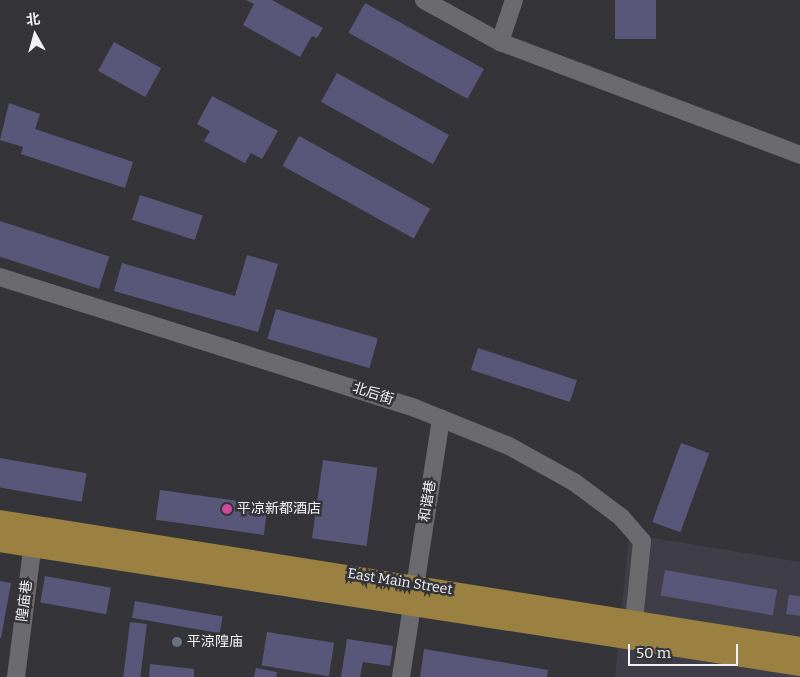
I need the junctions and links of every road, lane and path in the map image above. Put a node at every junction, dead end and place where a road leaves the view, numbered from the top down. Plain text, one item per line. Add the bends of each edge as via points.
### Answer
1 (424, 0) edge
2 (514, 0) edge
3 (500, 42) junction
4 (800, 155) edge
5 (0, 277) edge
6 (441, 418) junction
7 (0, 520) edge
8 (34, 536) junction
9 (0, 541) edge
10 (412, 595) junction
11 (634, 621) junction
12 (800, 648) edge
13 (800, 665) edge
14 (16, 677) edge
15 (401, 677) edge

1 - 3 street
2 - 3 street
3 - 4 street
5 - 6 street, 北后街
6 - 10 street, 和谐巷
6 - 11 street, 北后街 via 509,446 574,482 621,517 642,541
7 - 8 main road, East Main Street
8 - 9 main road, East Main Street
8 - 10 main road, East Main Street
8 - 14 street, 隍庙巷
10 - 11 main road, East Main Street
10 - 13 main road, East Main Street
10 - 15 street, 和谐巷
11 - 12 main road, East Main Street

